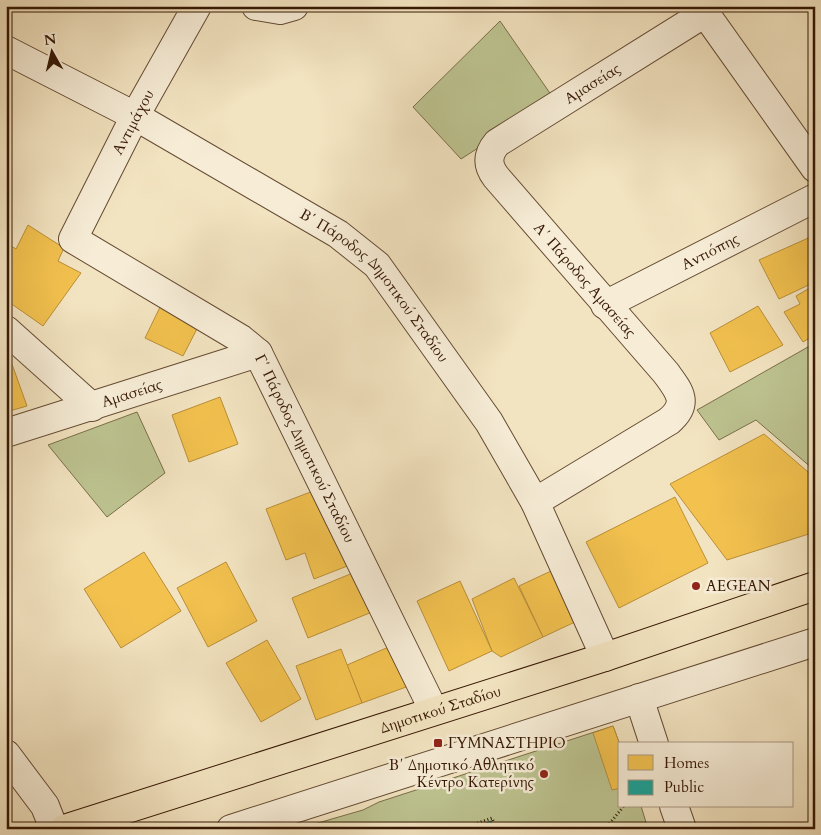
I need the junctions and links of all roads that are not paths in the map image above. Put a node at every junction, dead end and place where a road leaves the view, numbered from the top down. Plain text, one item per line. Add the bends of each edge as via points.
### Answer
1 (197, 6) edge
2 (256, 6) edge
3 (294, 6) edge
4 (702, 10) edge
5 (6, 50) edge
6 (135, 116) junction
7 (489, 159) joint
8 (815, 168) edge
9 (815, 198) edge
10 (73, 239) joint
11 (605, 306) junction
12 (6, 330) edge
13 (258, 353) junction
14 (92, 407) junction
15 (6, 433) edge
16 (535, 502) junction
17 (815, 586) edge
18 (815, 642) edge
19 (605, 656) junction
20 (638, 698) junction
21 (434, 711) junction
22 (653, 742) edge
23 (6, 754) edge
24 (675, 808) edge
25 (54, 829) edge
26 (64, 829) edge
27 (231, 829) edge
28 (682, 829) edge

1 - 6 street, Αντιμάχου
2 - 3 street via 268,10
4 - 7 street, Αμασείας via 496,142
4 - 8 street
5 - 6 street, Β΄ Πάροδος Δημοτικού Σταδίου
6 - 10 street, Αντιμάχου
6 - 16 street, Β΄ Πάροδος Δημοτικού Σταδίου via 338,234 377,265 489,422
7 - 11 street, Α΄ Πάροδος Αμασείας via 490,170 496,178
9 - 11 street, Αντιόπης
10 - 13 street, Γ΄ Πάροδος Δημοτικού Σταδίου via 241,339
11 - 16 street, Α΄ Πάροδος Αμασείας via 666,373 679,392 678,414
12 - 14 street
13 - 14 street, Αμασείας
13 - 21 street, Γ΄ Πάροδος Δημοτικού Σταδίου
14 - 15 street, Αμασείας
16 - 19 street, Β΄ Πάροδος Δημοτικού Σταδίου
17 - 19 main road, Δημοτικού Σταδίου
18 - 20 street
19 - 21 main road, Δημοτικού Σταδίου
20 - 22 street
20 - 27 street
21 - 26 main road, Δημοτικού Σταδίου
23 - 25 street via 44,806
24 - 28 street

